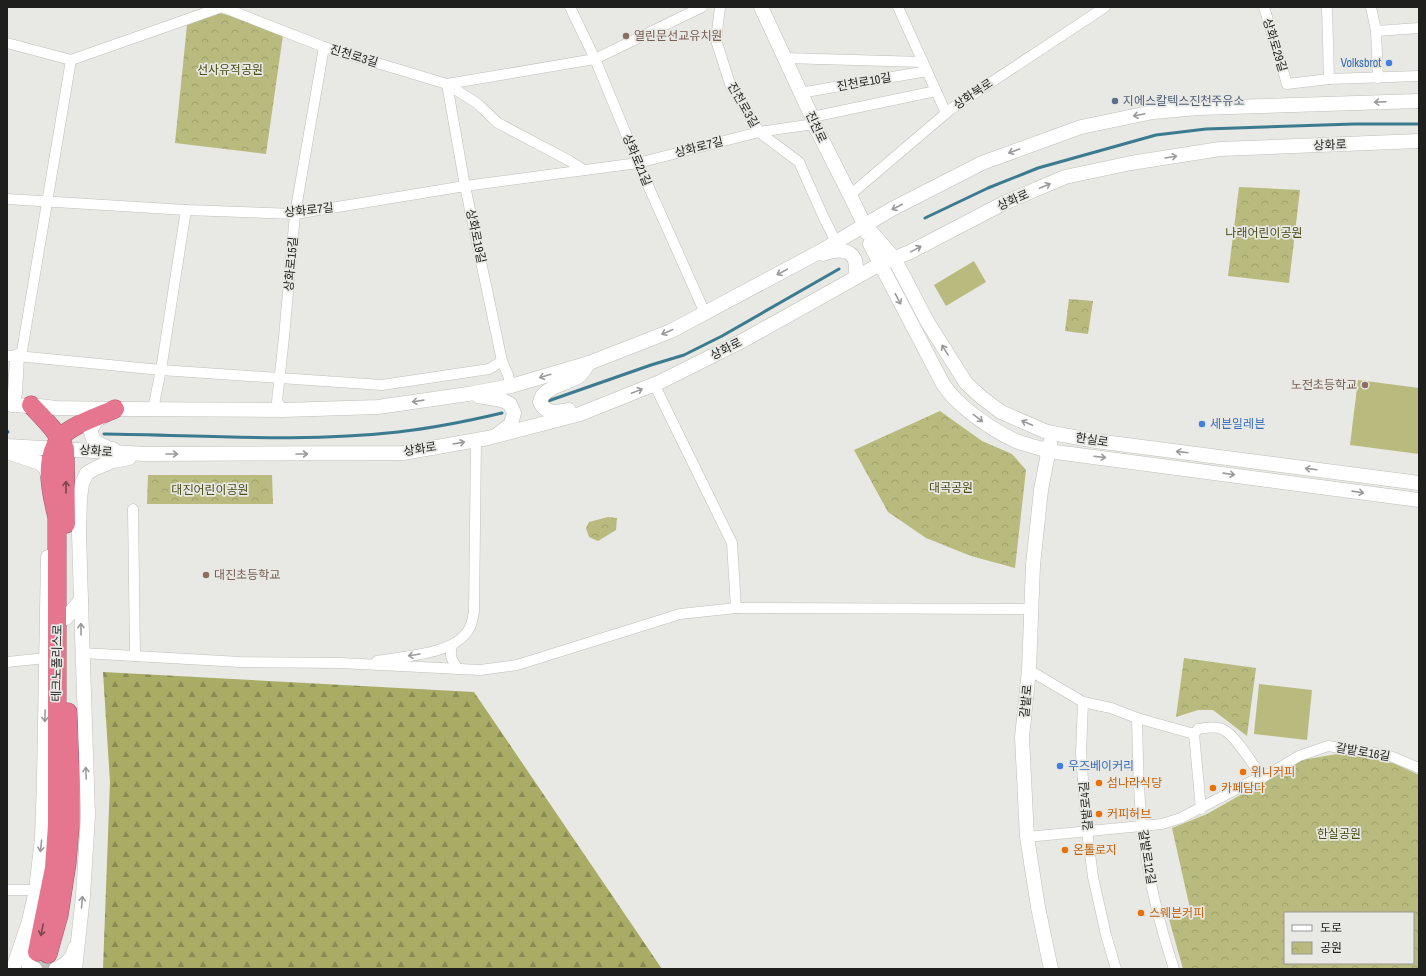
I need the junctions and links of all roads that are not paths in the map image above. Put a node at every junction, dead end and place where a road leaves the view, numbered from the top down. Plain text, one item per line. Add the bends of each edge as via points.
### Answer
1 (570, 7) edge
2 (702, 7) edge
3 (720, 7) edge
4 (761, 7) edge
5 (898, 7) edge
6 (1105, 7) edge
7 (1264, 7) edge
8 (1327, 7) edge
9 (1371, 7) edge
10 (1419, 28) edge
11 (1376, 31) junction
12 (7, 43) edge
13 (324, 47) junction
14 (784, 58) junction
15 (71, 60) junction
16 (595, 60) junction
17 (925, 66) junction
18 (1419, 76) edge
19 (1378, 78) junction
20 (1329, 79) junction
21 (447, 84) junction
22 (936, 91) junction
23 (800, 93) junction
24 (1419, 101) edge
25 (946, 113) junction
26 (813, 121) junction
27 (759, 132) junction
28 (1419, 141) edge
29 (638, 163) junction
30 (584, 170) junction
31 (465, 186) junction
32 (850, 195) junction
33 (7, 199) edge
34 (48, 202) junction
35 (186, 210) junction
36 (295, 214) junction
37 (864, 224) junction
38 (836, 242) junction
39 (870, 244) junction
40 (807, 258) junction
41 (894, 258) junction
42 (880, 264) junction
43 (855, 278) junction
44 (705, 313) junction
45 (15, 356) edge
46 (502, 361) junction
47 (589, 363) junction
48 (161, 370) junction
49 (280, 378) junction
50 (654, 384) junction
51 (511, 386) junction
52 (468, 394) junction
53 (615, 400) junction
54 (9, 405) edge
55 (31, 405) junction
56 (115, 409) junction
57 (153, 409) junction
58 (283, 410) junction
59 (1052, 433) junction
60 (496, 436) junction
61 (476, 440) junction
62 (60, 445) junction
63 (7, 446) edge
64 (1048, 451) junction
65 (7, 452) edge
66 (145, 454) junction
67 (50, 482) junction
68 (1419, 483) edge
69 (1419, 500) edge
70 (133, 509) dead end
71 (57, 518) junction
72 (81, 600) junction
73 (736, 608) junction
74 (1030, 609) junction
75 (66, 618) junction
76 (452, 645) junction
77 (82, 653) junction
78 (134, 656) junction
79 (46, 658) junction
80 (7, 662) edge
81 (362, 664) junction
82 (458, 669) junction
83 (1029, 670) junction
84 (1083, 702) junction
85 (1137, 718) junction
86 (1194, 734) junction
87 (1419, 768) edge
88 (1262, 778) junction
89 (1201, 808) junction
90 (1142, 826) junction
91 (1087, 831) junction
92 (1027, 837) junction
93 (7, 890) edge
94 (36, 890) junction
95 (29, 921) junction
96 (80, 927) junction
97 (40, 960) edge
98 (13, 969) edge
99 (22, 969) edge
100 (75, 969) edge
101 (1052, 969) edge
102 (1116, 969) edge
103 (1174, 969) edge

1 - 16 street, 상화로21길
2 - 16 street, 진천로3길
3 - 27 street, 진천로3길 via 716,40 730,84
4 - 14 main road, 진천로
5 - 17 street
6 - 25 street, 상화북로
7 - 20 street, 상화로29길 via 1287,84
8 - 20 street
9 - 11 street
10 - 11 street
11 - 19 street
12 - 15 street
13 - 15 street, 진천로3길 via 222,7
13 - 21 street, 진천로3길
13 - 36 street, 상화로15길
14 - 17 street
14 - 23 main road, 진천로
15 - 34 street
16 - 21 street, 진천로3길
16 - 29 street, 상화로21길
17 - 22 street
17 - 23 street, 진천로10길
18 - 19 street
19 - 20 street
21 - 30 street via 478,104 498,122
21 - 31 street, 상화로19길
22 - 25 street
22 - 26 street, 진천로10길
23 - 26 main road, 진천로
24 -> 37 main road via 1198,108 1153,112 1081,127 982,163
25 - 32 street, 상화북로
26 - 27 street, 상화로7길
26 - 32 main road, 진천로
27 - 29 street, 상화로7길
27 - 38 street via 799,162
41 -> 28 main road, 상화로 via 1004,203 1065,177 1131,163 1220,149
29 - 30 street, 상화로7길
29 - 44 street, 상화로21길
30 - 31 street, 상화로7길
31 - 36 street, 상화로7길
31 - 46 street, 상화로19길
32 - 37 main road, 진천로
33 - 34 street, 상화로7길
34 - 35 street, 상화로7길
34 - 45 street
35 - 36 street, 상화로7길
35 - 48 street
36 - 49 street, 상화로15길
37 - 38 main road
37 - 39 main road, 한실로
37 - 41 main road, 한실로
38 - 40 main road
39 - 42 main road, 한실로
39 - 43 main road via 867,264
40 - 43 main road via 839,250 848,251 854,256
40 -> 44 main road
41 - 42 main road, 상화로
59 -> 41 main road, 한실로 via 1001,412 966,383 928,323
42 - 43 main road, 상화로
42 -> 64 main road, 한실로 via 949,393 980,420 1016,441
43 - 50 main road, 상화로 via 744,340
44 -> 47 main road via 671,331
45 - 48 street
45 - 54 main road via 15,393
46 - 49 street via 489,369 382,386
46 - 51 street, 상화로19길
47 -> 51 main road
47 - 53 main road via 580,376 545,392 541,397 542,406 552,412
48 - 49 street
48 - 57 street
49 - 58 street, 상화로15길 via 277,401
53 -> 50 main road, 상화로
50 - 73 street via 732,543
51 - 52 main road
52 -> 58 main road via 378,407
52 - 60 main road via 502,400 510,404 514,413 511,424
53 - 60 main road, 상화로 via 580,414
54 - 55 main road
55 - 56 main road
55 - 62 highway via 49,424
56 - 57 main road
56 - 62 highway via 67,431
56 - 66 main road via 97,420 90,430 94,441 108,448
57 - 58 main road
59 - 64 main road, 갈밭로
68 -> 59 main road, 한실로
60 - 61 main road, 상화로
66 -> 61 main road, 상화로 via 403,453
61 - 76 street via 474,612 470,627
62 - 63 main road, 상화로
62 - 66 main road, 상화로
62 - 67 highway, 테크노폴리스로 via 50,471
71 -> 62 highway
64 -> 69 main road, 한실로
64 - 74 main road, 갈밭로 via 1040,498
65 - 67 main road via 40,463 46,469
66 - 72 main road via 113,461 96,468 88,473 82,482 79,506
67 - 71 highway, 테크노폴리스로
70 - 78 street
71 - 75 highway
71 - 79 main road
71 -> 97 highway, 테크노폴리스로 via 57,825 54,868
72 - 75 main road
77 -> 72 main road
73 - 74 street
73 - 82 street via 680,614 517,666 480,670
74 - 83 main road, 갈밭로
75 - 97 highway via 70,826 59,915
76 -> 81 street via 420,654
76 - 82 street via 451,659
77 - 78 street
96 -> 77 main road via 88,815
78 - 81 street via 240,662
79 - 80 street
79 -> 94 main road via 42,838
81 - 82 street
83 - 84 street
83 - 92 main road, 갈밭로 via 1022,737
84 - 85 street via 1112,708
84 - 91 street, 갈밭로4길 via 1082,754
85 - 86 street
85 - 90 street, 갈밭로12길
86 - 88 street via 1198,729 1212,727 1224,730
86 - 89 street
87 - 88 street, 갈밭로16길 via 1388,754 1328,746 1299,756
88 - 89 street, 갈밭로16길
89 - 90 street, 갈밭로16길 via 1162,824
90 - 91 street, 갈밭로16길
90 - 103 street, 갈밭로12길 via 1152,889
91 - 92 street, 갈밭로16길
91 - 102 street, 갈밭로4길 via 1093,877
92 - 101 main road, 갈밭로 via 1038,906
93 - 94 street
94 - 95 main road
95 - 97 main road
95 - 98 main road
96 - 97 main road via 74,953 67,964
96 - 100 main road
97 - 99 street

